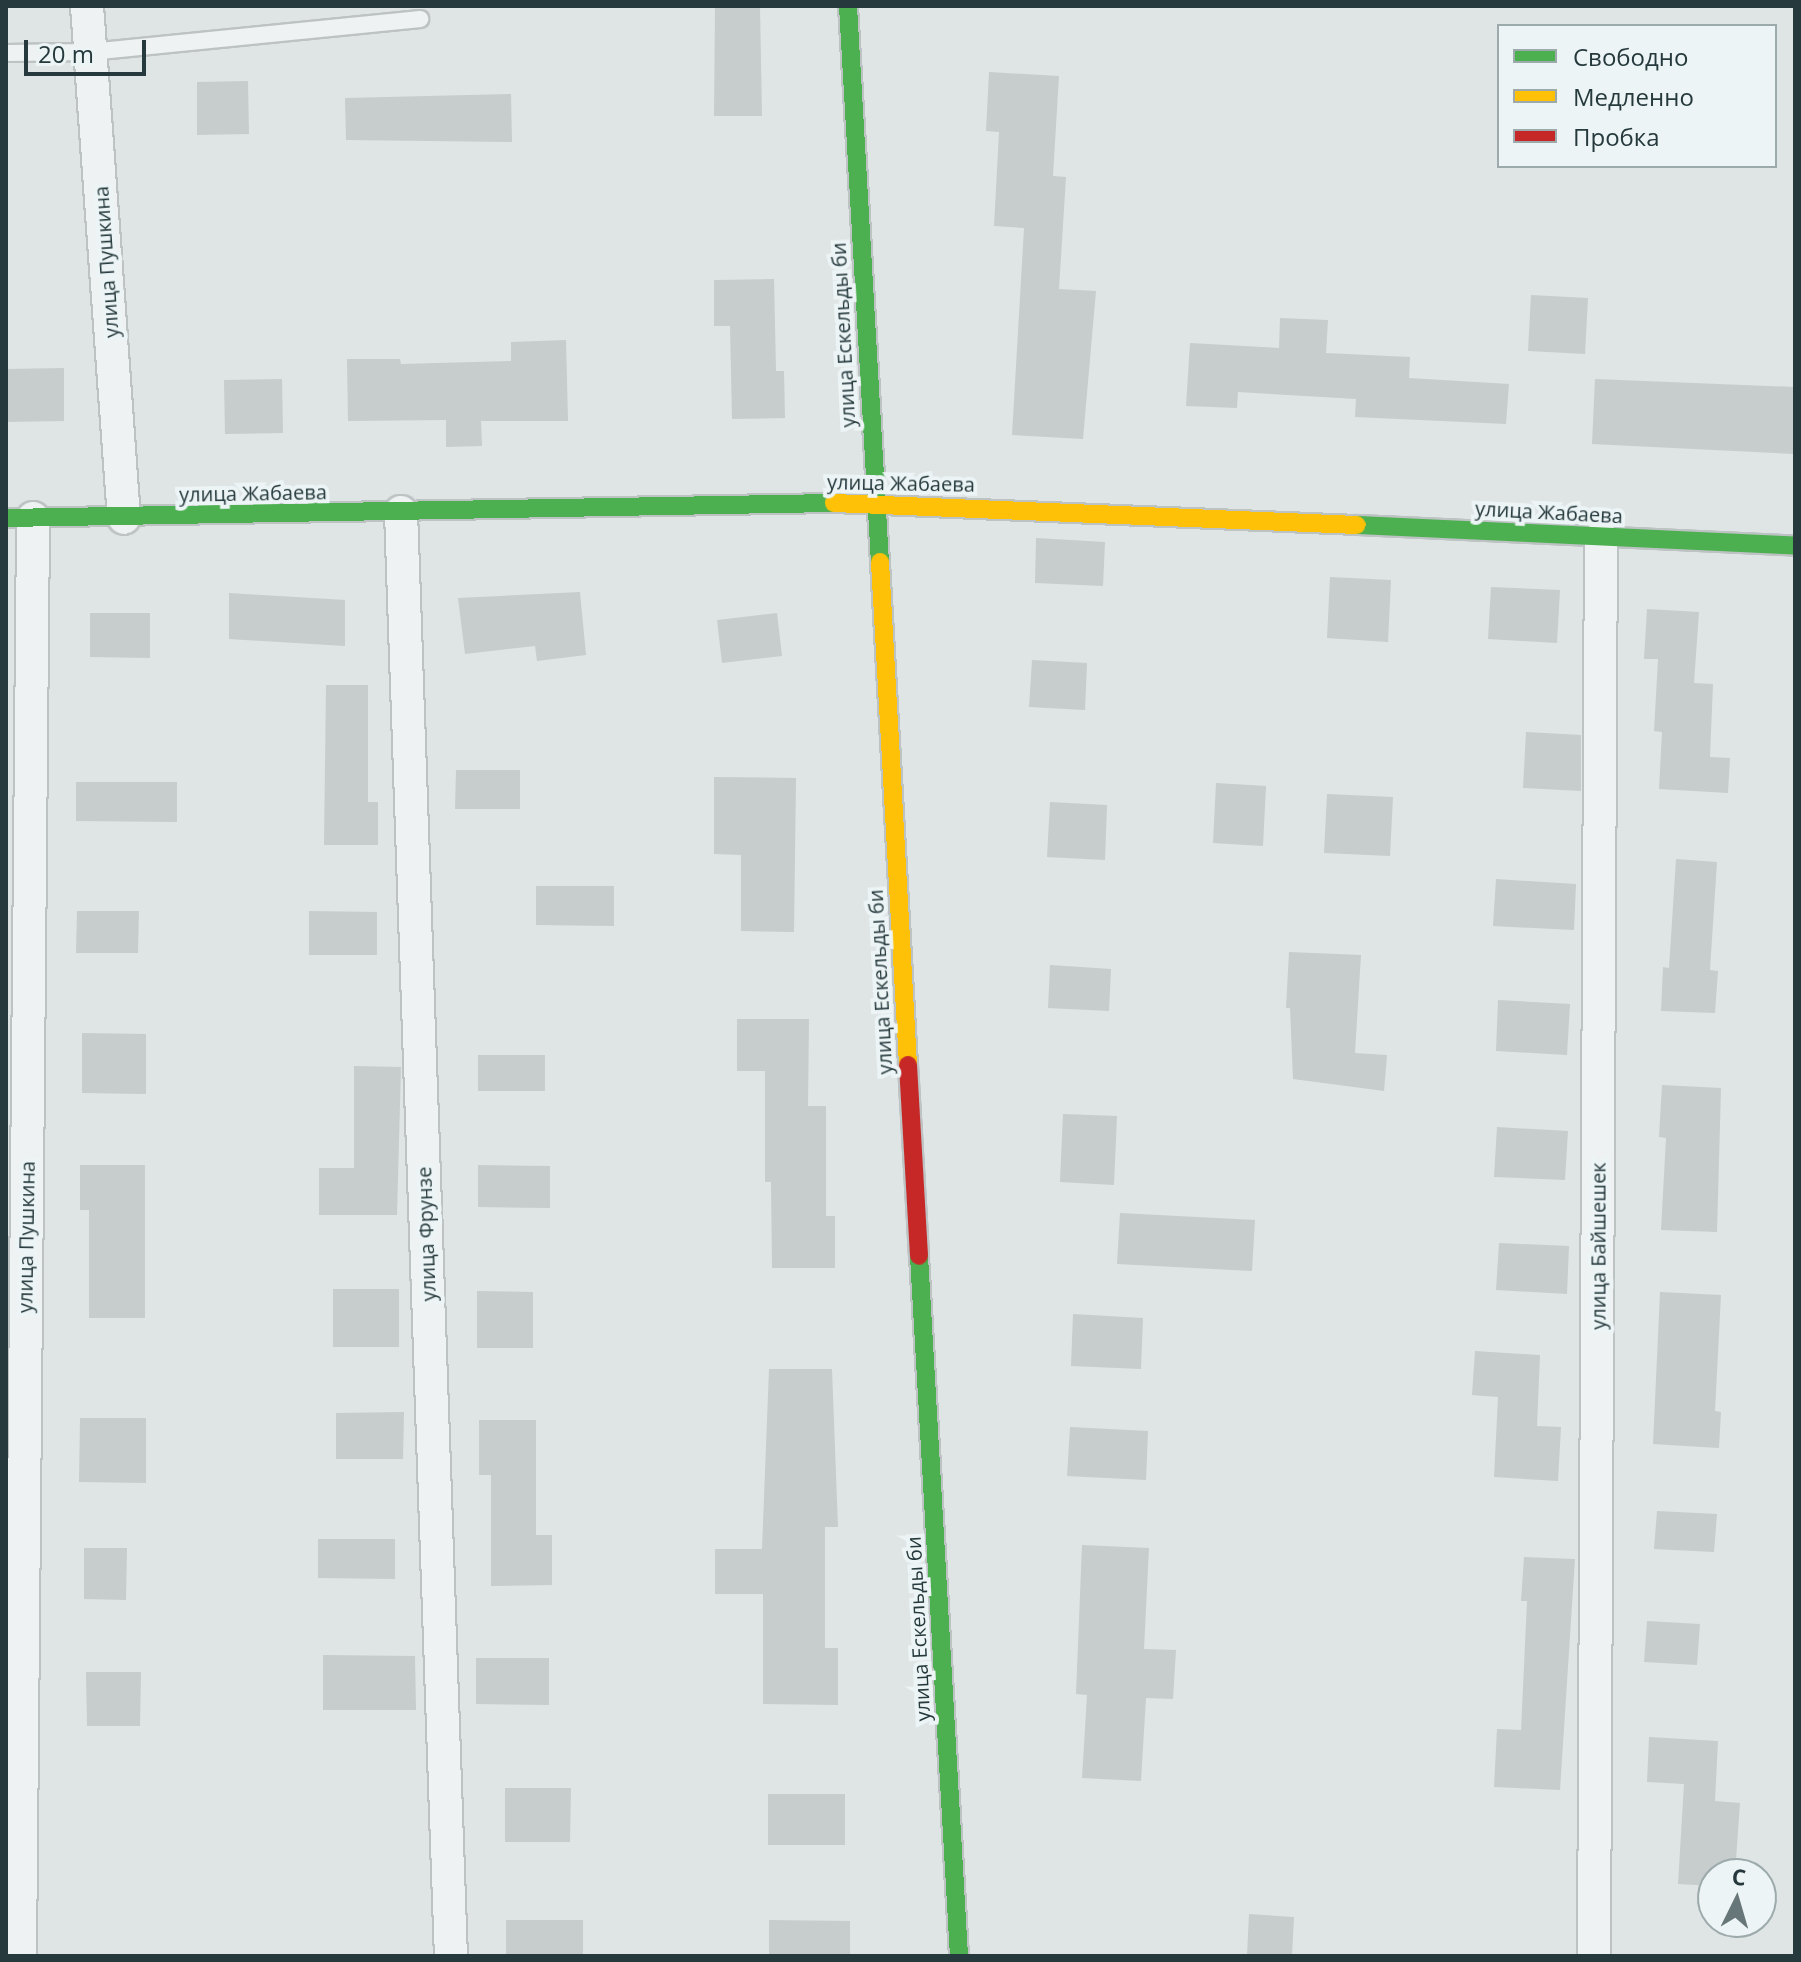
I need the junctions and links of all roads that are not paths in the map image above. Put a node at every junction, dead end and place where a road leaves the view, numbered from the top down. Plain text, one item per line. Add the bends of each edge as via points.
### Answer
1 (87, 6) edge
2 (848, 6) edge
3 (420, 19) dead end
4 (90, 52) junction
5 (6, 53) edge
6 (874, 502) junction
7 (401, 512) junction
8 (20, 518) edge
9 (124, 518) junction
10 (1601, 537) junction
11 (1795, 546) edge
12 (20, 1956) edge
13 (451, 1956) edge
14 (959, 1956) edge
15 (1594, 1956) edge

1 - 4 street, улица Пушкина
2 - 6 street, улица Ескельды би
3 - 4 lane
4 - 5 lane
4 - 9 street, улица Пушкина
6 - 7 street, улица Жабаева
6 - 10 street, улица Жабаева
6 - 14 street, улица Ескельды би
7 - 9 street, улица Жабаева
7 - 13 street, улица Фрунзе
8 - 9 street, улица Жабаева
8 - 12 street, улица Пушкина
10 - 11 street, улица Жабаева
10 - 15 street, улица Байшешек

